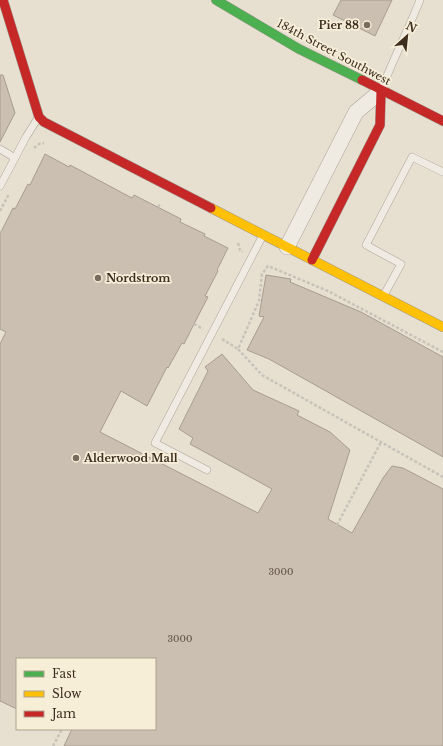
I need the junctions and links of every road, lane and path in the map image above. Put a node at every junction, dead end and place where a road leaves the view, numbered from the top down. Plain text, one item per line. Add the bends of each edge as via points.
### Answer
1 (3, 0) edge
2 (216, 0) edge
3 (420, 0) edge
4 (381, 91) junction
5 (40, 117) junction
6 (443, 121) edge
7 (49, 142) dead end
8 (0, 149) edge
9 (32, 149) dead end
10 (15, 158) junction
11 (443, 172) edge
12 (0, 186) edge
13 (10, 191) dead end
14 (0, 211) edge
15 (263, 235) junction
16 (286, 247) junction
17 (312, 260) junction
18 (383, 296) junction
19 (443, 327) edge
20 (443, 352) edge
21 (382, 442) junction
22 (207, 470) dead end
23 (443, 477) edge
24 (338, 525) dead end
25 (61, 730) edge
26 (53, 746) edge

1 - 5 street
2 - 4 street, 184th Street Southwest via 299,49
3 - 4 lane
4 - 6 street, 184th Street Southwest
4 - 16 street via 356,112
4 - 17 street via 380,126
5 - 10 lane
5 - 15 street via 59,130
7 - 9 path
8 - 10 lane
10 - 12 lane
11 - 18 lane via 412,157 366,245 401,264
13 - 14 path
15 - 16 street
15 - 22 lane via 154,443
16 - 17 street
17 - 18 street
18 - 19 street
20 - 21 path via 328,291 268,266 262,274 259,301 238,349 262,375
21 - 23 path
21 - 24 path
25 - 26 path

